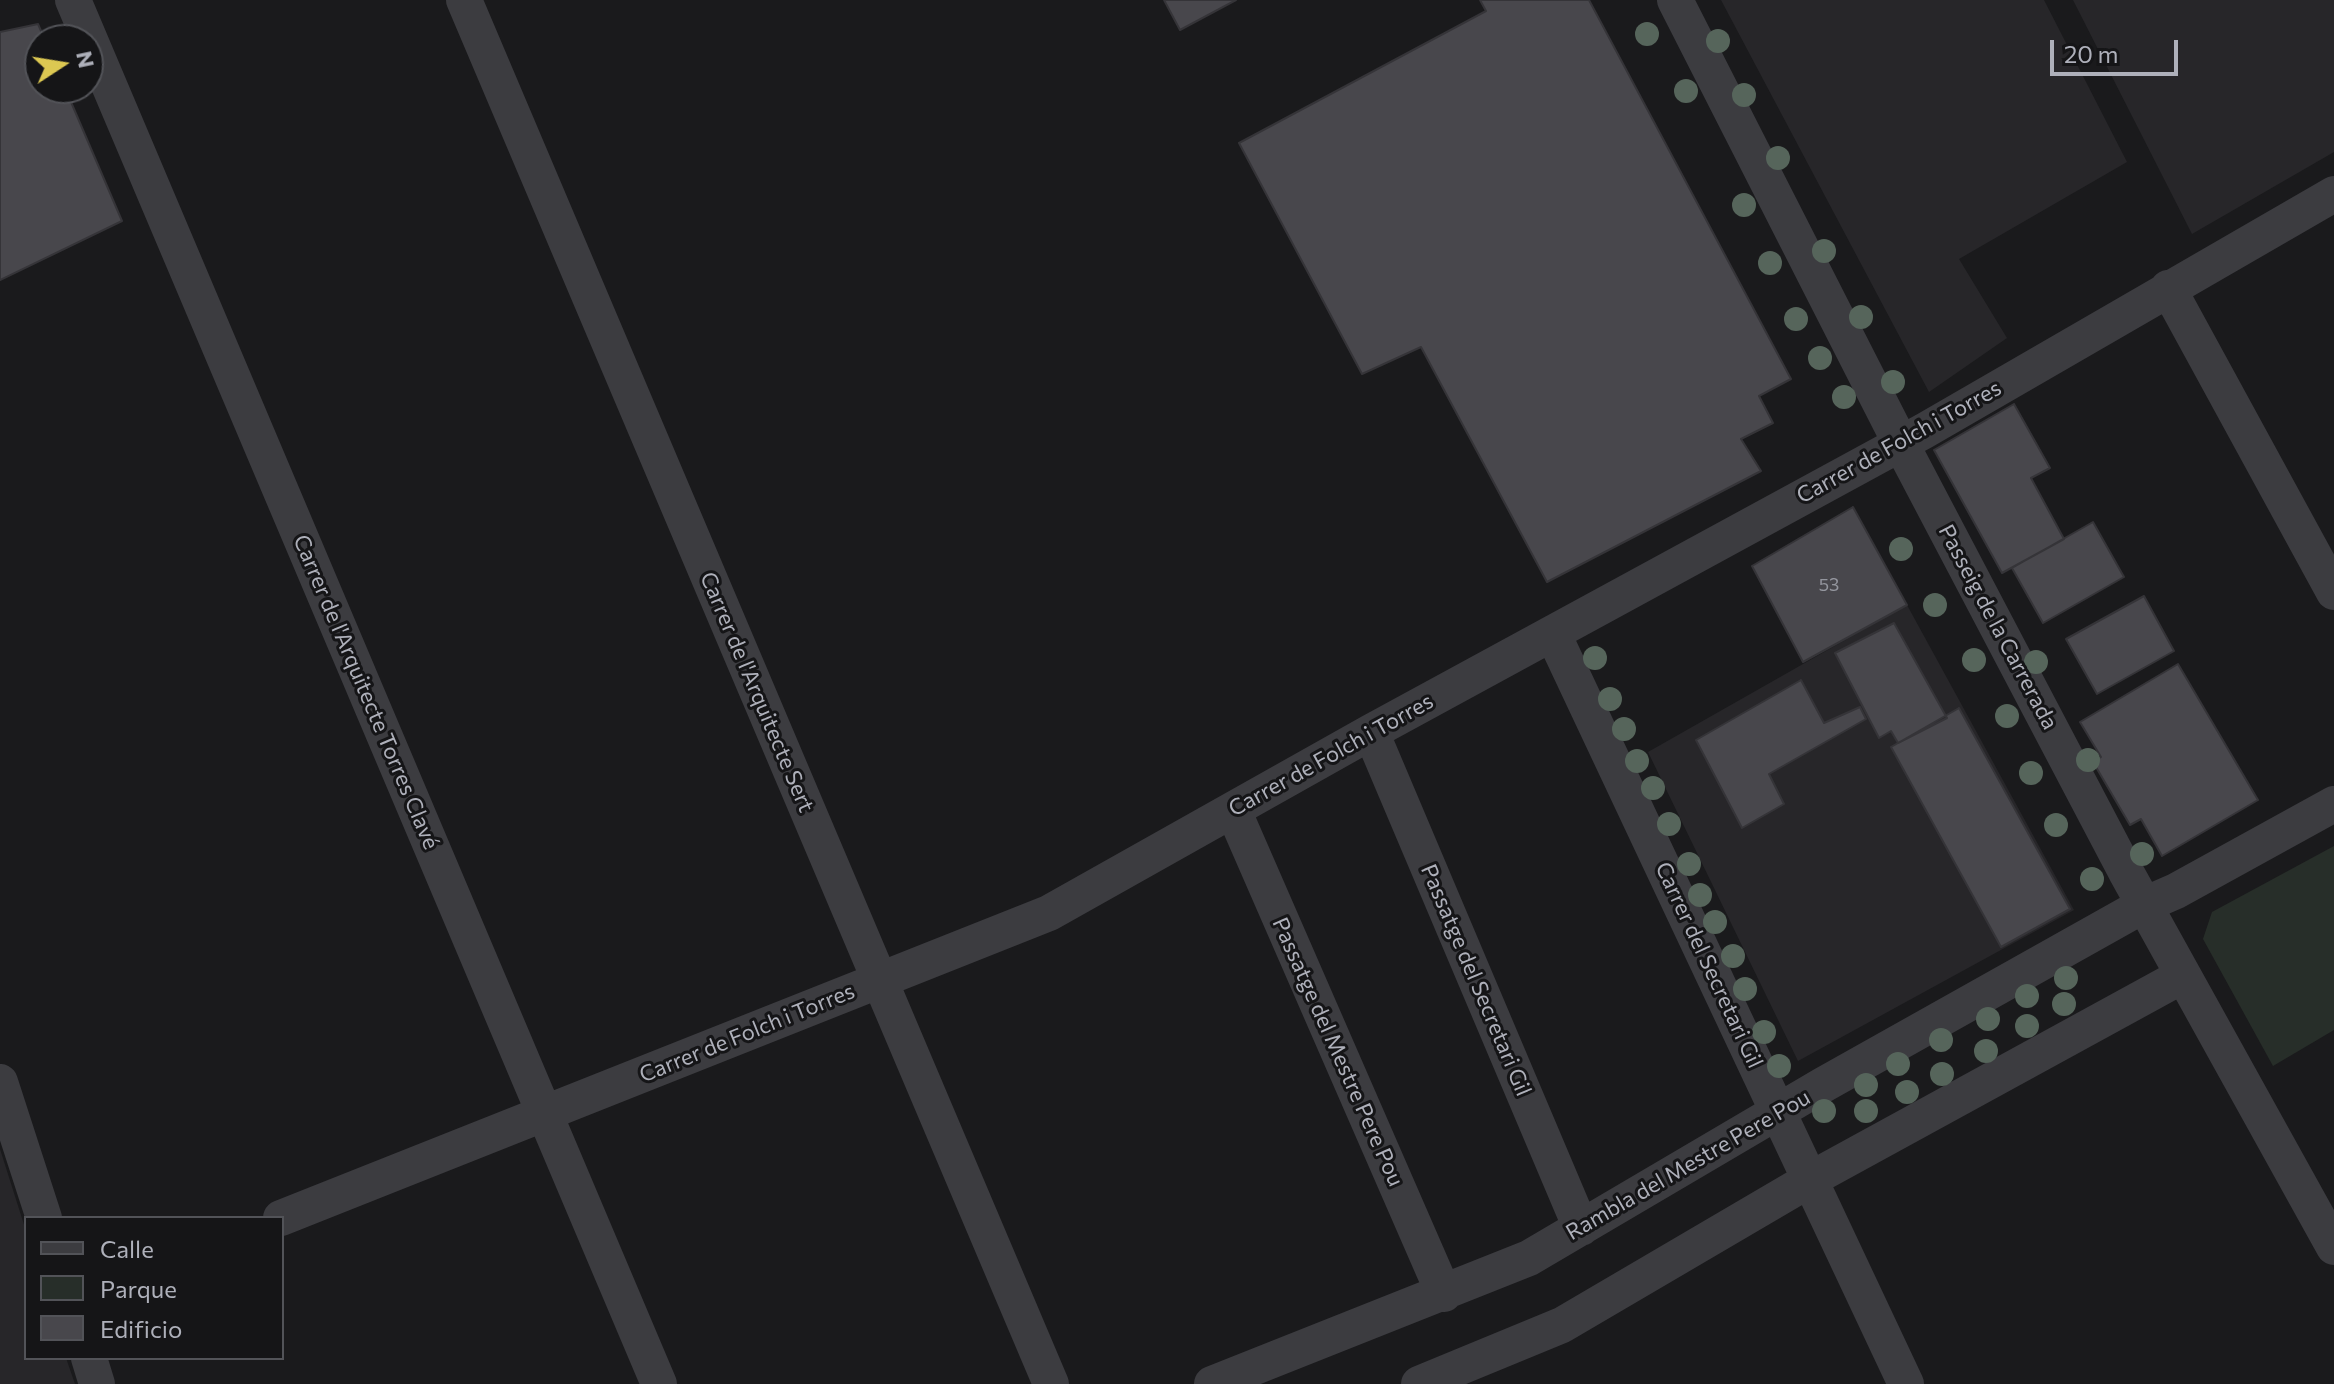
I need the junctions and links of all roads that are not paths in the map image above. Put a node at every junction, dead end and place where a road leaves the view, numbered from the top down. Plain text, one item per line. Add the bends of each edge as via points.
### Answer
1 (73, 0) edge
2 (464, 0) edge
3 (1675, 0) edge
4 (2334, 194) edge
5 (2168, 288) junction
6 (1900, 442) junction
7 (2334, 592) edge
8 (1553, 634) junction
9 (1371, 732) junction
10 (2334, 804) edge
11 (1233, 810) junction
12 (2144, 905) junction
13 (2182, 976) junction
14 (879, 981) junction
15 (0, 1082) edge
16 (1779, 1113) junction
17 (544, 1114) junction
18 (1811, 1179) junction
19 (43, 1216) edge
20 (284, 1217) edge
21 (1581, 1228) junction
22 (2334, 1247) edge
23 (1444, 1294) junction
24 (90, 1360) edge
25 (97, 1384) edge
26 (659, 1384) edge
27 (1051, 1384) edge
28 (1212, 1384) edge
29 (1419, 1384) edge
30 (1906, 1384) edge

1 - 17 street, Carrer de l'Arquitecte Torres Clavé
2 - 14 street, Carrer de l'Arquitecte Sert
3 - 6 street, Passeig de la Carrerada
4 - 5 street, Carrer de Folch i Torres
5 - 6 street, Carrer de Folch i Torres
5 - 7 street
6 - 8 street, Carrer de Folch i Torres
6 - 12 street, Passeig de la Carrerada
8 - 9 street, Carrer de Folch i Torres
8 - 16 street, Carrer del Secretari Gil
9 - 11 street, Carrer de Folch i Torres
9 - 21 street, Passatge del Secretari Gil
10 - 12 street, Rambla del Mestre Pere Pou
11 - 14 street, Carrer de Folch i Torres via 1049,913
11 - 23 street, Passatge del Mestre Pere Pou
12 - 13 street, Passeig de la Carrerada
12 - 16 street, Rambla del Mestre Pere Pou
13 - 18 street
13 - 22 street, Passeig de la Carrerada
14 - 17 street, Carrer de Folch i Torres
14 - 27 street, Carrer de l'Arquitecte Sert
15 - 19 street
16 - 18 street, Carrer del Secretari Gil
16 - 21 street, Rambla del Mestre Pere Pou
17 - 20 street, Carrer de Folch i Torres
17 - 26 street, Carrer de l'Arquitecte Torres Clavé
18 - 29 street via 1562,1325
18 - 30 street, Carrer del Secretari Gil
21 - 23 street, Rambla del Mestre Pere Pou via 1529,1258
23 - 28 street, Rambla del Mestre Pere Pou
24 - 25 street

